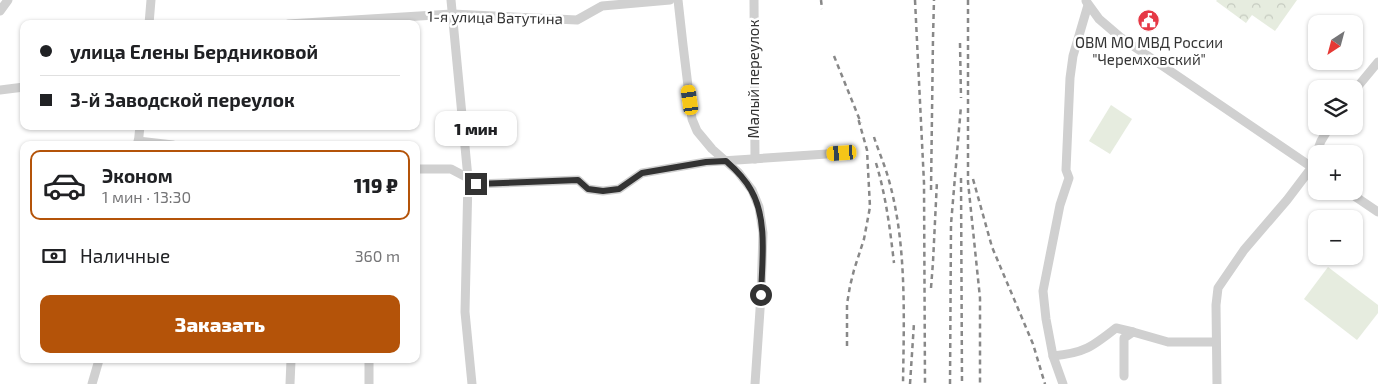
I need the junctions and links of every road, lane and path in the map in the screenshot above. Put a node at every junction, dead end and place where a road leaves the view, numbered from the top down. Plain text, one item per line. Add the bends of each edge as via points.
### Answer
1 (8, 0) edge
2 (151, 0) edge
3 (451, 0) edge
4 (670, 0) edge
5 (678, 0) edge
6 (754, 0) edge
7 (1086, 3) edge
8 (0, 11) edge
9 (452, 14) junction
10 (149, 20) edge
11 (354, 20) edge
12 (1378, 62) edge
13 (1363, 80) edge
14 (20, 88) edge
15 (0, 90) edge
16 (842, 153) dead end
17 (755, 159) junction
18 (726, 161) junction
19 (1308, 165) edge
20 (420, 168) edge
21 (1308, 176) edge
22 (468, 178) junction
23 (1361, 200) edge
24 (1378, 212) edge
25 (1133, 332) junction
26 (1216, 342) junction
27 (1053, 356) junction
28 (98, 363) edge
29 (292, 363) edge
30 (369, 363) edge
31 (1124, 376) dead end
32 (92, 384) edge
33 (290, 384) edge
34 (369, 384) edge
35 (472, 384) edge
36 (755, 384) edge
37 (1063, 384) edge
38 (1217, 384) edge

1 - 8 street
2 - 10 street
3 - 9 street
4 - 9 street, 1-я улица Ватутина via 602,6 577,20
5 - 18 street via 692,119 697,131
6 - 17 street, Малый переулок
7 - 19 street via 1120,37
7 - 27 street via 1070,78 1066,170 1069,178 1060,205 1043,291
9 - 11 street, 1-я улица Ватутина
9 - 22 street
12 - 13 street
14 - 15 street
16 - 17 street
17 - 18 street
18 - 22 street via 642,173 619,189 603,191 588,189 578,180 476,184
18 - 36 street via 752,190 759,207 763,233
20 - 22 street via 452,169
21 - 26 street via 1244,250 1218,288
22 - 35 street via 466,312
23 - 24 street
25 - 26 street via 1168,342
25 - 27 street via 1116,328 1088,349
25 - 31 street via 1124,338
26 - 38 street
27 - 37 street
28 - 32 street
29 - 33 street
30 - 34 street

